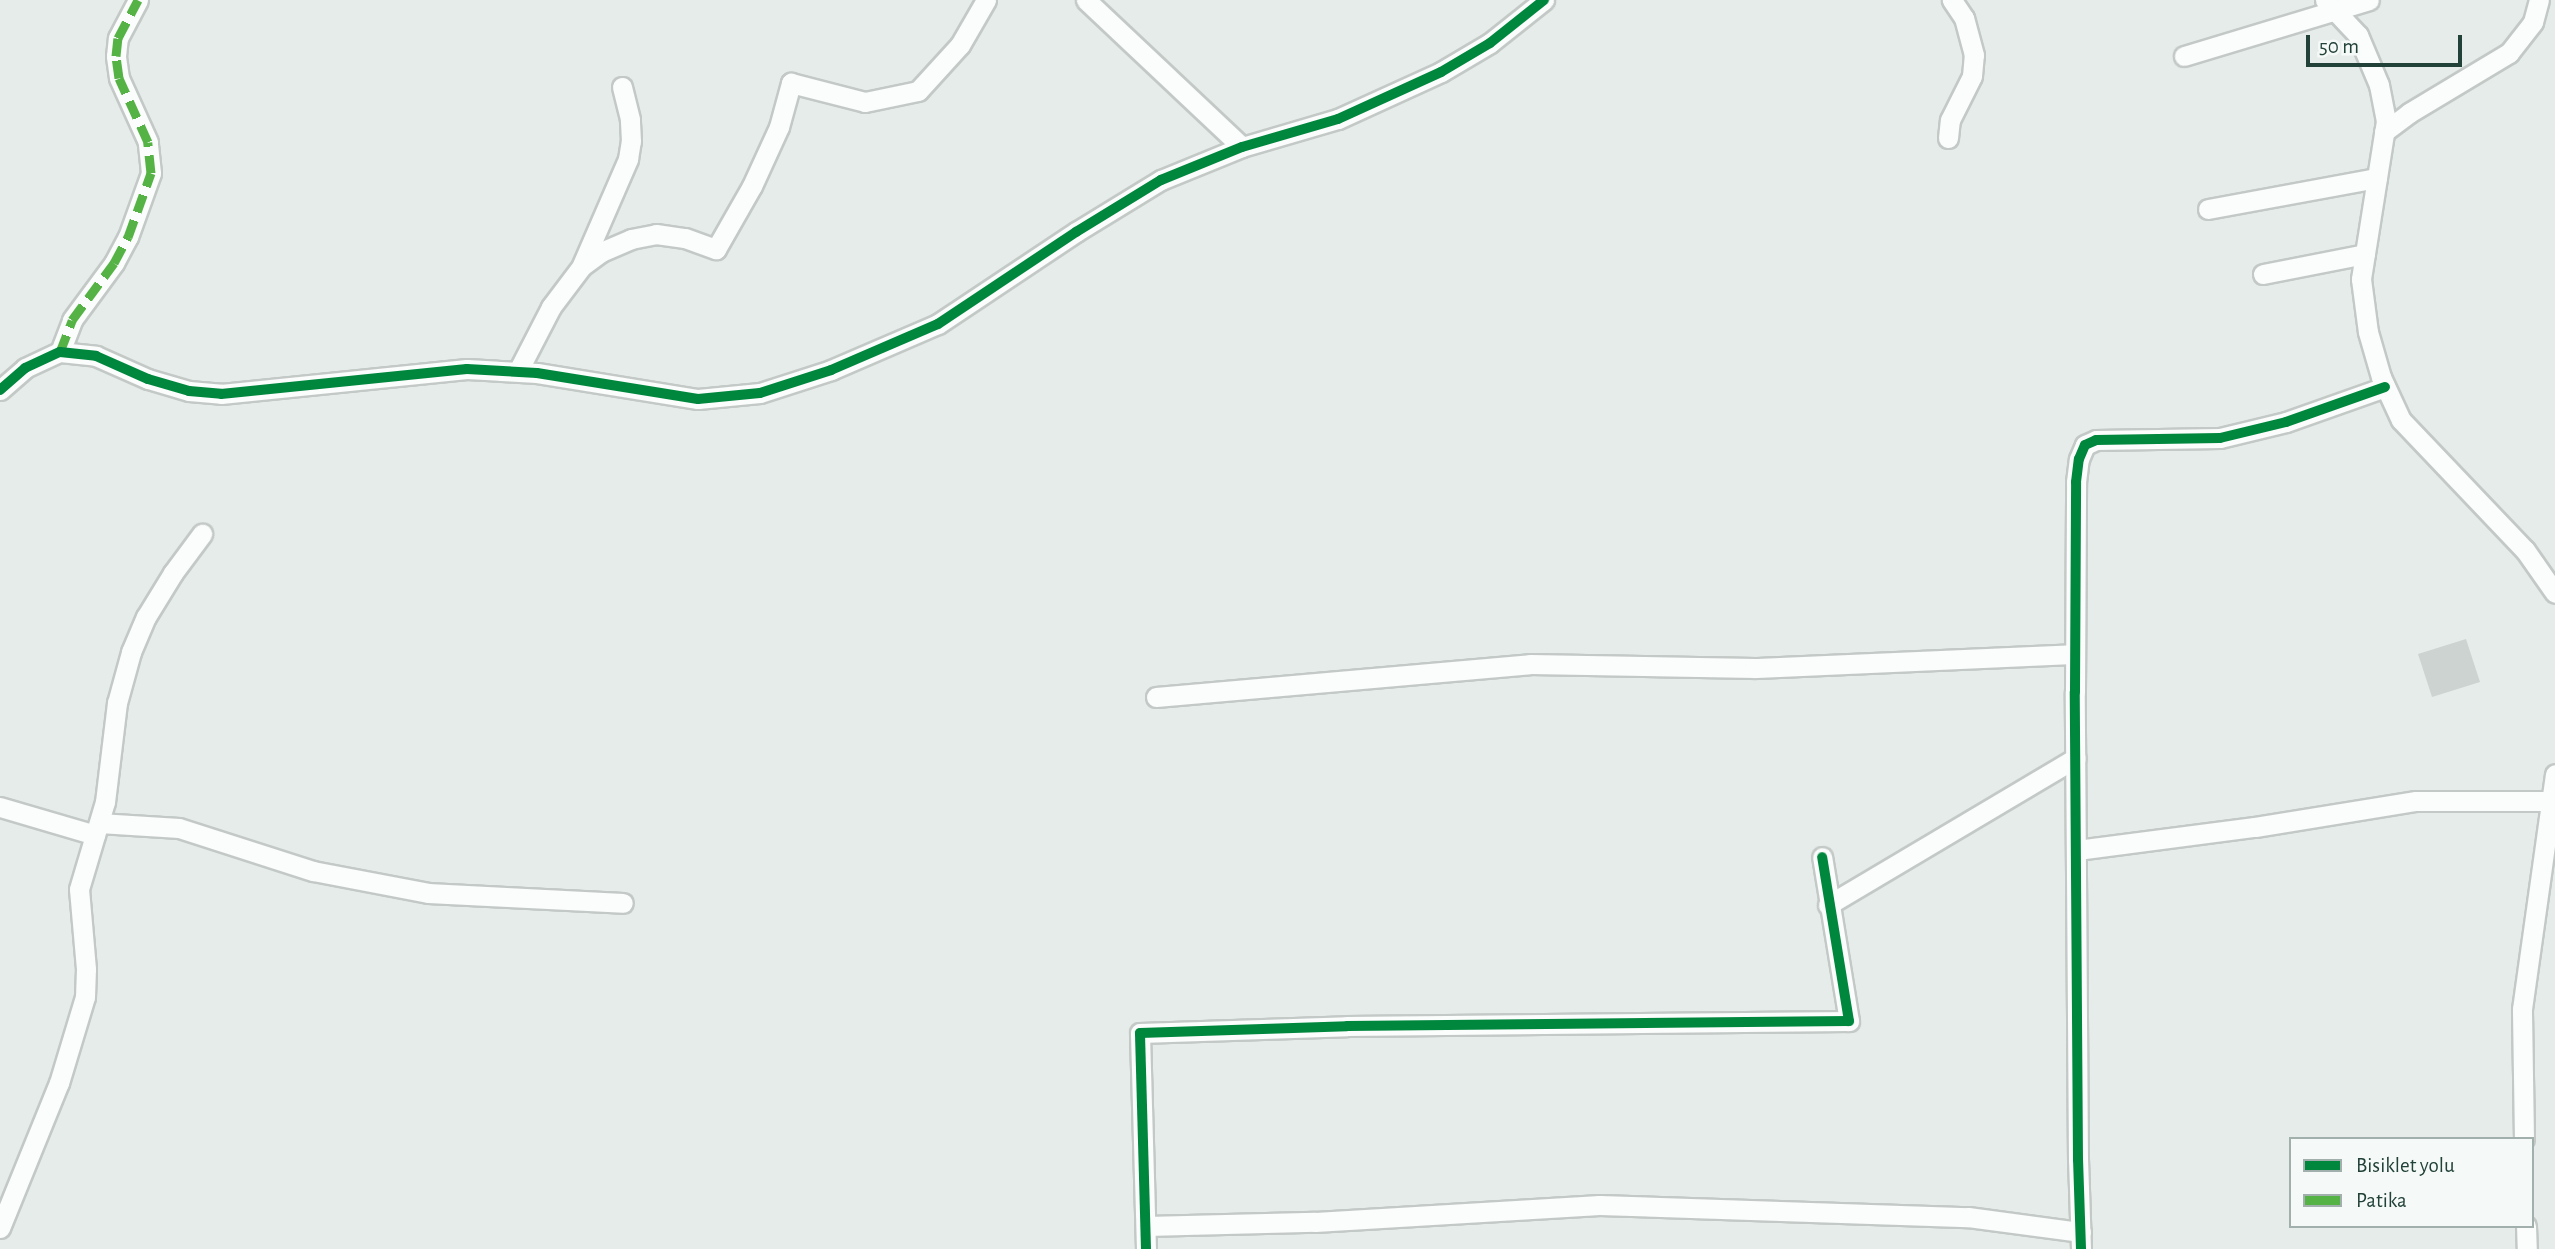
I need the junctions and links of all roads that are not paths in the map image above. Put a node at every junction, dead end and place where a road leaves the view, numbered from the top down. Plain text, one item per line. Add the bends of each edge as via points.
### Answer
1 (138, 0) edge
2 (986, 0) edge
3 (1086, 0) edge
4 (1544, 0) edge
5 (1952, 0) edge
6 (2369, 0) edge
7 (2539, 0) edge
8 (2332, 5) edge
9 (2184, 57) dead end
10 (622, 87) dead end
11 (2384, 132) junction
12 (1948, 138) dead end
13 (1242, 147) junction
14 (2377, 178) junction
15 (2208, 209) dead end
16 (2365, 254) junction
17 (582, 266) junction
18 (2263, 274) dead end
19 (60, 352) junction
20 (518, 371) junction
21 (2385, 387) junction
22 (0, 390) edge
23 (202, 534) dead end
24 (2555, 593) edge
25 (2075, 654) junction
26 (1156, 697) dead end
27 (2076, 758) junction
28 (2555, 774) edge
29 (2551, 801) junction
30 (0, 807) edge
31 (97, 829) junction
32 (2077, 850) junction
33 (1822, 857) dead end
34 (622, 903) dead end
35 (1828, 905) junction
36 (2524, 1137) edge
37 (1146, 1226) junction
38 (0, 1228) edge
39 (2526, 1228) edge
40 (2081, 1240) edge
41 (1146, 1249) edge
42 (2527, 1249) edge

1 - 19 street via 118,38 116,56 119,78 148,142 151,173 128,237 72,320
2 - 17 street via 960,45 918,91 865,102 790,83 779,127 716,249 656,234 616,244
3 - 13 street
4 - 13 street via 1490,43 1441,72 1338,119
5 - 12 street via 1964,18 1974,55 1972,76 1950,120
6 - 8 street
7 - 11 street via 2533,22 2509,53
8 - 9 street
8 - 11 street via 2358,34 2370,59 2386,121
10 - 17 street via 631,130 628,159
11 - 14 street
13 - 20 street via 1161,180 938,324 795,383 760,393 698,399
14 - 15 street
14 - 16 street
16 - 18 street
16 - 21 street via 2362,305
17 - 20 street via 538,328
19 - 20 street via 96,356 148,379 189,391 221,394 444,370
19 - 22 street via 25,368
21 - 24 street via 2401,420 2525,550
21 - 25 street via 2286,422 2220,438 2109,438 2085,445 2076,482
23 - 31 street via 146,617 131,652 117,702 109,778
25 - 26 street via 1755,668 1530,664
25 - 27 street
27 - 32 street
27 - 35 street
28 - 29 street
29 - 32 street via 2416,801
29 - 36 street via 2522,1009
30 - 31 street
31 - 34 street via 178,828 313,871 428,893
31 - 38 street via 79,889 85,998 59,1083
32 - 40 street
33 - 35 street
35 - 37 street via 1849,1021 1140,1032
37 - 40 street via 1315,1222 1599,1205 1968,1217
37 - 41 street
39 - 42 street

